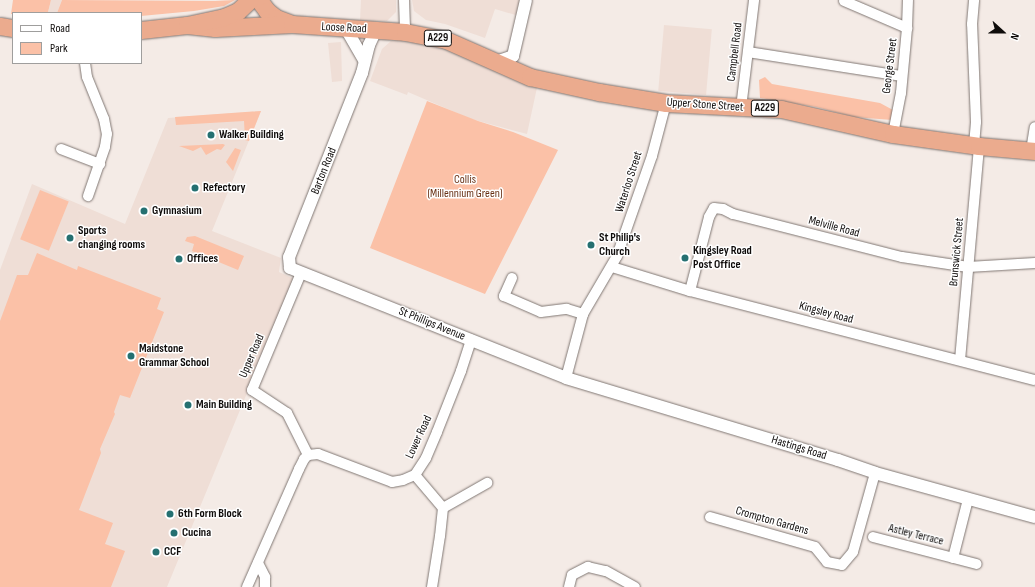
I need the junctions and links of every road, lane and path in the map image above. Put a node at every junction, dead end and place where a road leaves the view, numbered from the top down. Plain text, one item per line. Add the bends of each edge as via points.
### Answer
1 (250, 0) edge
2 (258, 0) edge
3 (404, 0) edge
4 (526, 0) edge
5 (754, 0) edge
6 (908, 0) edge
7 (974, 0) edge
8 (844, 1) edge
9 (292, 24) junction
10 (187, 25) junction
11 (0, 26) edge
12 (345, 27) junction
13 (12, 28) edge
14 (907, 28) junction
15 (142, 30) edge
16 (376, 30) junction
17 (405, 32) junction
18 (748, 52) junction
19 (365, 61) junction
20 (496, 62) junction
21 (85, 64) edge
22 (902, 76) junction
23 (666, 103) junction
24 (741, 108) junction
25 (1035, 127) edge
26 (892, 134) junction
27 (977, 146) junction
28 (61, 149) dead end
29 (1033, 151) edge
30 (100, 164) junction
31 (88, 196) dead end
32 (1035, 263) edge
33 (612, 267) junction
34 (968, 267) junction
35 (301, 273) junction
36 (512, 278) dead end
37 (690, 291) junction
38 (583, 314) junction
39 (471, 340) junction
40 (960, 360) junction
41 (564, 377) junction
42 (1035, 380) edge
43 (308, 455) junction
44 (875, 473) junction
45 (415, 475) junction
46 (487, 483) dead end
47 (968, 499) junction
48 (443, 508) junction
49 (710, 517) dead end
50 (1035, 517) edge
51 (873, 537) dead end
52 (953, 558) junction
53 (258, 563) junction
54 (977, 564) dead end
55 (247, 587) edge
56 (265, 587) edge
57 (432, 587) edge
58 (569, 587) edge
59 (635, 587) edge

1 - 10 highway, Loose Road / A229 via 238,11 224,17
2 - 9 highway, A229 via 276,18
3 - 17 street
4 - 20 street via 513,56
5 - 18 street, Campbell Road
6 - 14 street, George Street
7 - 27 street, Brunswick Street via 972,24
8 - 14 street
9 - 10 highway, Loose Road / A229 via 214,28
9 - 12 highway, Loose Road / A229
10 - 15 highway, Loose Road / A229
11 - 13 highway
12 - 16 highway, Loose Road / A229
12 - 19 street
14 - 22 street, George Street
16 - 17 highway, Loose Road / A229
16 - 19 street, Barton Road
17 - 20 highway, Loose Road / A229 via 446,40
18 - 22 street
18 - 24 street, Campbell Road
19 - 35 street, Barton Road via 353,99 289,257 290,268
20 - 23 highway, Upper Stone Street / A229 via 536,78
21 - 30 street via 106,127 105,147
22 - 26 street, George Street
23 - 24 highway, Upper Stone Street / A229
23 - 33 street, Waterloo Street via 652,156
24 - 26 highway, Upper Stone Street / A229 via 781,109
25 - 29 street
26 - 27 highway, Upper Stone Street / A229
27 - 29 highway, Upper Stone Street / A229
27 - 34 street, Brunswick Street
28 - 30 street
30 - 31 street
32 - 34 street, Melville Road
33 - 37 street, Kingsley Road
33 - 38 street, Waterloo Street
34 - 37 street, Melville Road via 902,257 714,208 709,217
34 - 40 street, Brunswick Street
35 - 39 street, St Phillips Avenue
35 - 43 street, Upper Road via 252,390 287,413
36 - 38 street via 504,296 540,312 567,309
37 - 40 street, Kingsley Road
38 - 41 street, Waterloo Street
39 - 41 street, St Phillips Avenue
39 - 45 street, Lower Road via 437,432 426,458
40 - 42 street, Kingsley Road
41 - 44 street, Hastings Road
43 - 45 street via 318,454 392,482
43 - 53 street via 299,469
44 - 47 street, Hastings Road
44 - 49 street, Crompton Gardens via 853,552 842,565 827,562 815,547
45 - 48 street, Lower Road
46 - 48 street
47 - 50 street, Hastings Road
47 - 52 street, Astley Terrace
48 - 57 street
51 - 52 street, Astley Terrace
52 - 54 street, Astley Terrace
53 - 55 street
53 - 56 street via 265,577
58 - 59 street via 572,575 588,567 606,571

